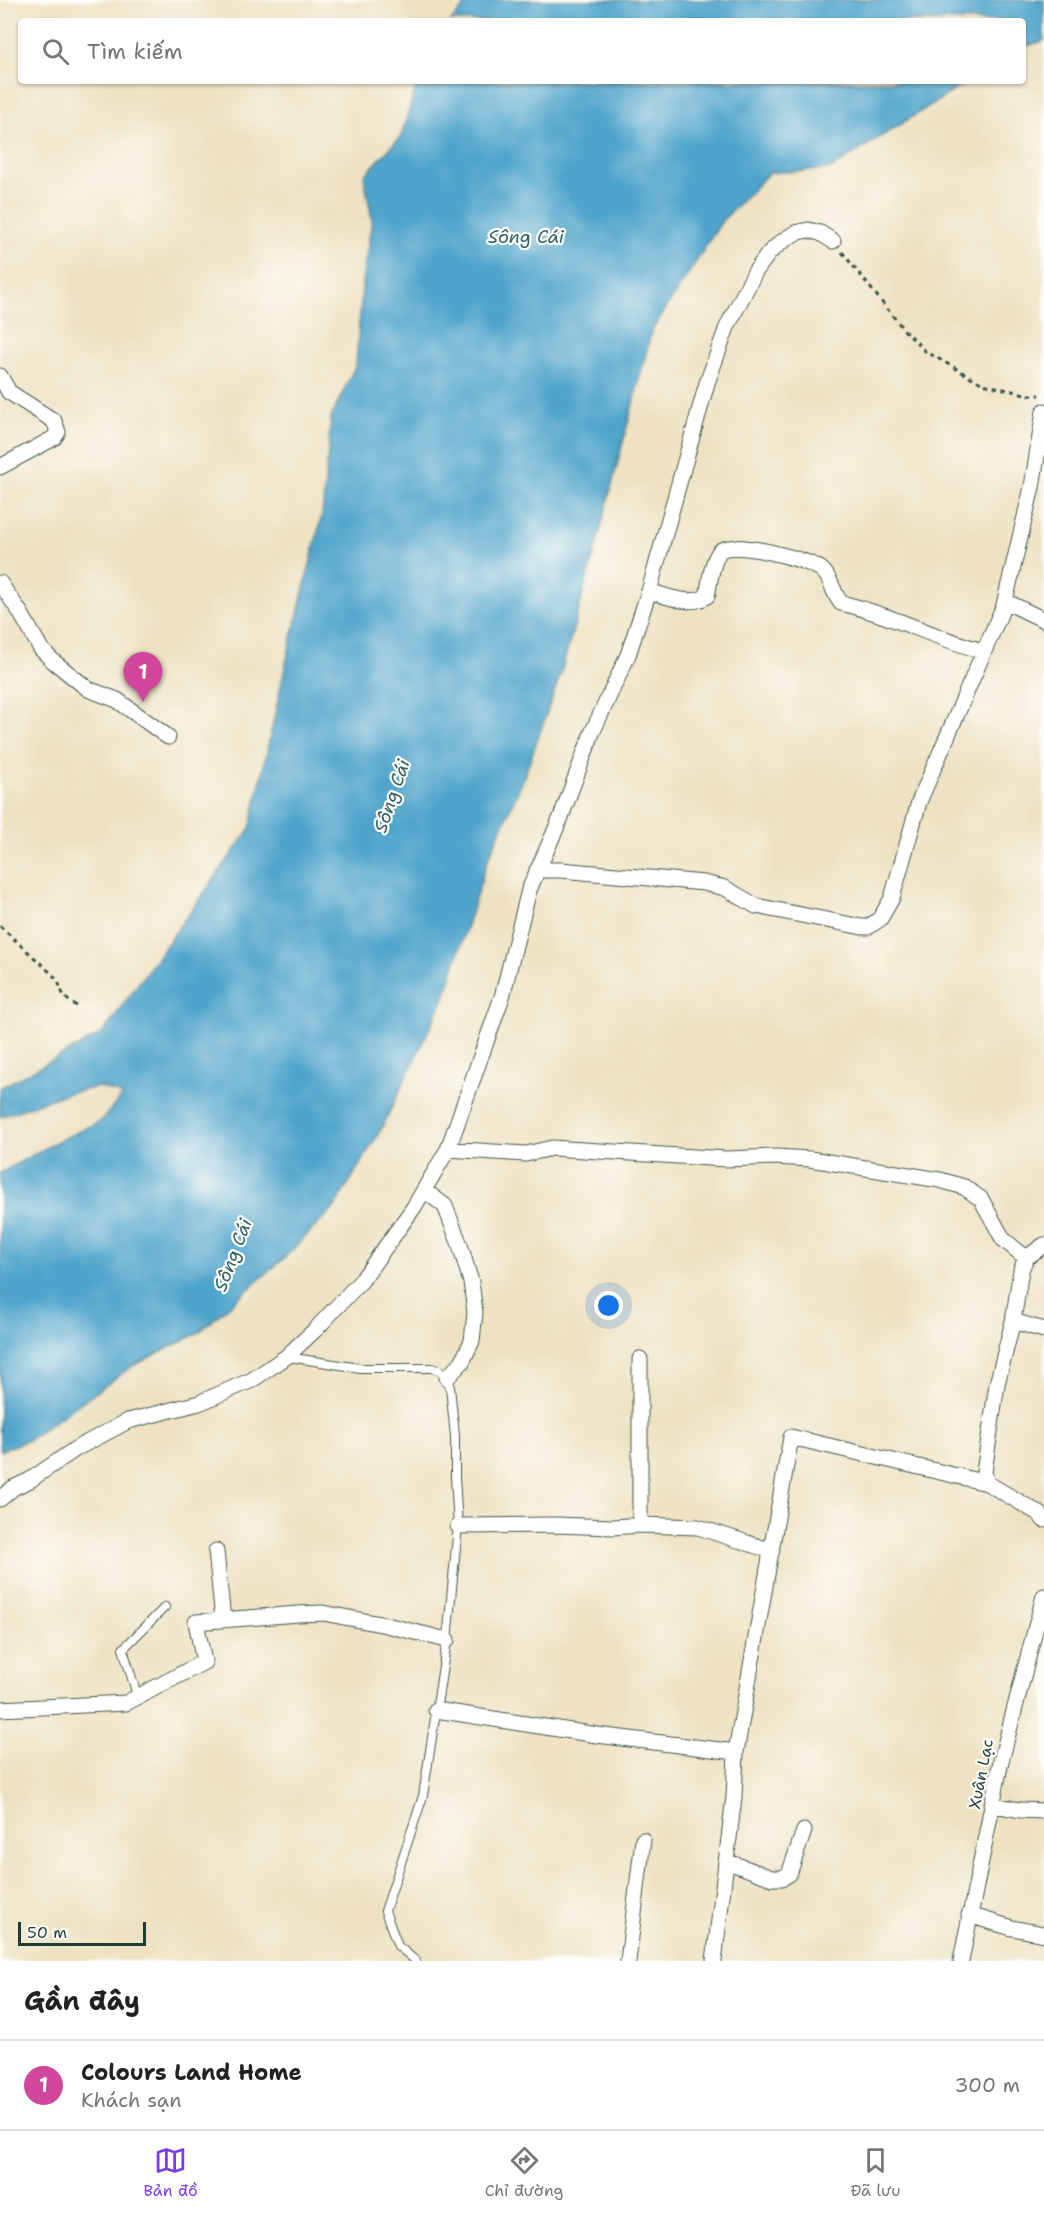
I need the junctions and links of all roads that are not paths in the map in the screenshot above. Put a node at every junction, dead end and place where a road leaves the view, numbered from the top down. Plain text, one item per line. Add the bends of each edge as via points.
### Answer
1 (833, 241) road end
2 (0, 376) edge
3 (1044, 411) edge
4 (0, 468) edge
5 (0, 583) edge
6 (649, 591) junction
7 (1004, 605) junction
8 (1044, 620) edge
9 (983, 651) junction
10 (168, 737) dead end
11 (537, 870) junction
12 (448, 1149) junction
13 (424, 1190) junction
14 (1044, 1245) edge
15 (1026, 1258) junction
16 (1013, 1320) junction
17 (1044, 1330) edge
18 (286, 1357) junction
19 (640, 1359) dead end
20 (447, 1378) junction
21 (987, 1483) junction
22 (0, 1499) edge
23 (1044, 1520) edge
24 (640, 1525) junction
25 (458, 1526) junction
26 (216, 1551) dead end
27 (771, 1551) junction
28 (1044, 1596) edge
29 (165, 1607) dead end
30 (223, 1620) junction
31 (447, 1640) junction
32 (137, 1695) junction
33 (0, 1709) edge
34 (436, 1710) junction
35 (736, 1752) junction
36 (994, 1805) junction
37 (1044, 1811) edge
38 (804, 1831) dead end
39 (643, 1840) dead end
40 (726, 1861) junction
41 (969, 1915) junction
42 (1044, 1934) edge
43 (416, 1961) edge
44 (628, 1961) edge
45 (714, 1961) edge
46 (961, 1961) edge

1 - 6 street via 808,230 795,233 769,253 740,299 707,383
2 - 4 street via 9,392 54,421 58,432
3 - 7 street via 1032,487
5 - 10 street via 41,650 88,689 117,700
6 - 9 street via 701,600 707,596 718,553 726,547 746,547 816,566 824,572 841,603 870,609
6 - 11 street via 628,655
7 - 8 street via 1011,604
7 - 9 street
9 - 11 street via 919,802 892,898 880,919 868,927 756,906 725,888 704,883
11 - 12 street via 502,997
12 - 13 street
12 - 15 street via 526,1154 552,1148 726,1159 775,1157 940,1180 964,1186 981,1199 1003,1239
13 - 18 street via 362,1280
13 - 20 street via 445,1206 471,1282 475,1312 472,1341 462,1362
14 - 15 street
15 - 16 street via 1016,1289
16 - 17 street
16 - 21 street via 984,1461
18 - 20 lane via 360,1368 431,1368
18 - 22 street via 252,1380 199,1403 128,1421
19 - 24 street
20 - 25 lane via 455,1436
21 - 23 street
21 - 27 street via 791,1437
24 - 25 street
24 - 27 street via 698,1527
25 - 31 lane
26 - 30 street
27 - 35 street
28 - 36 street, Xuân Lạc via 1016,1698
29 - 32 lane via 123,1649
30 - 31 street via 323,1613
30 - 32 street via 196,1622 204,1662
31 - 34 lane
32 - 33 street via 126,1703
34 - 35 street
34 - 43 lane via 423,1796 385,1911 398,1946
35 - 40 street
36 - 37 street
36 - 41 street, Xuân Lạc
38 - 40 street via 789,1874 782,1878
39 - 44 street
40 - 45 street
41 - 42 street
41 - 46 street, Xuân Lạc

